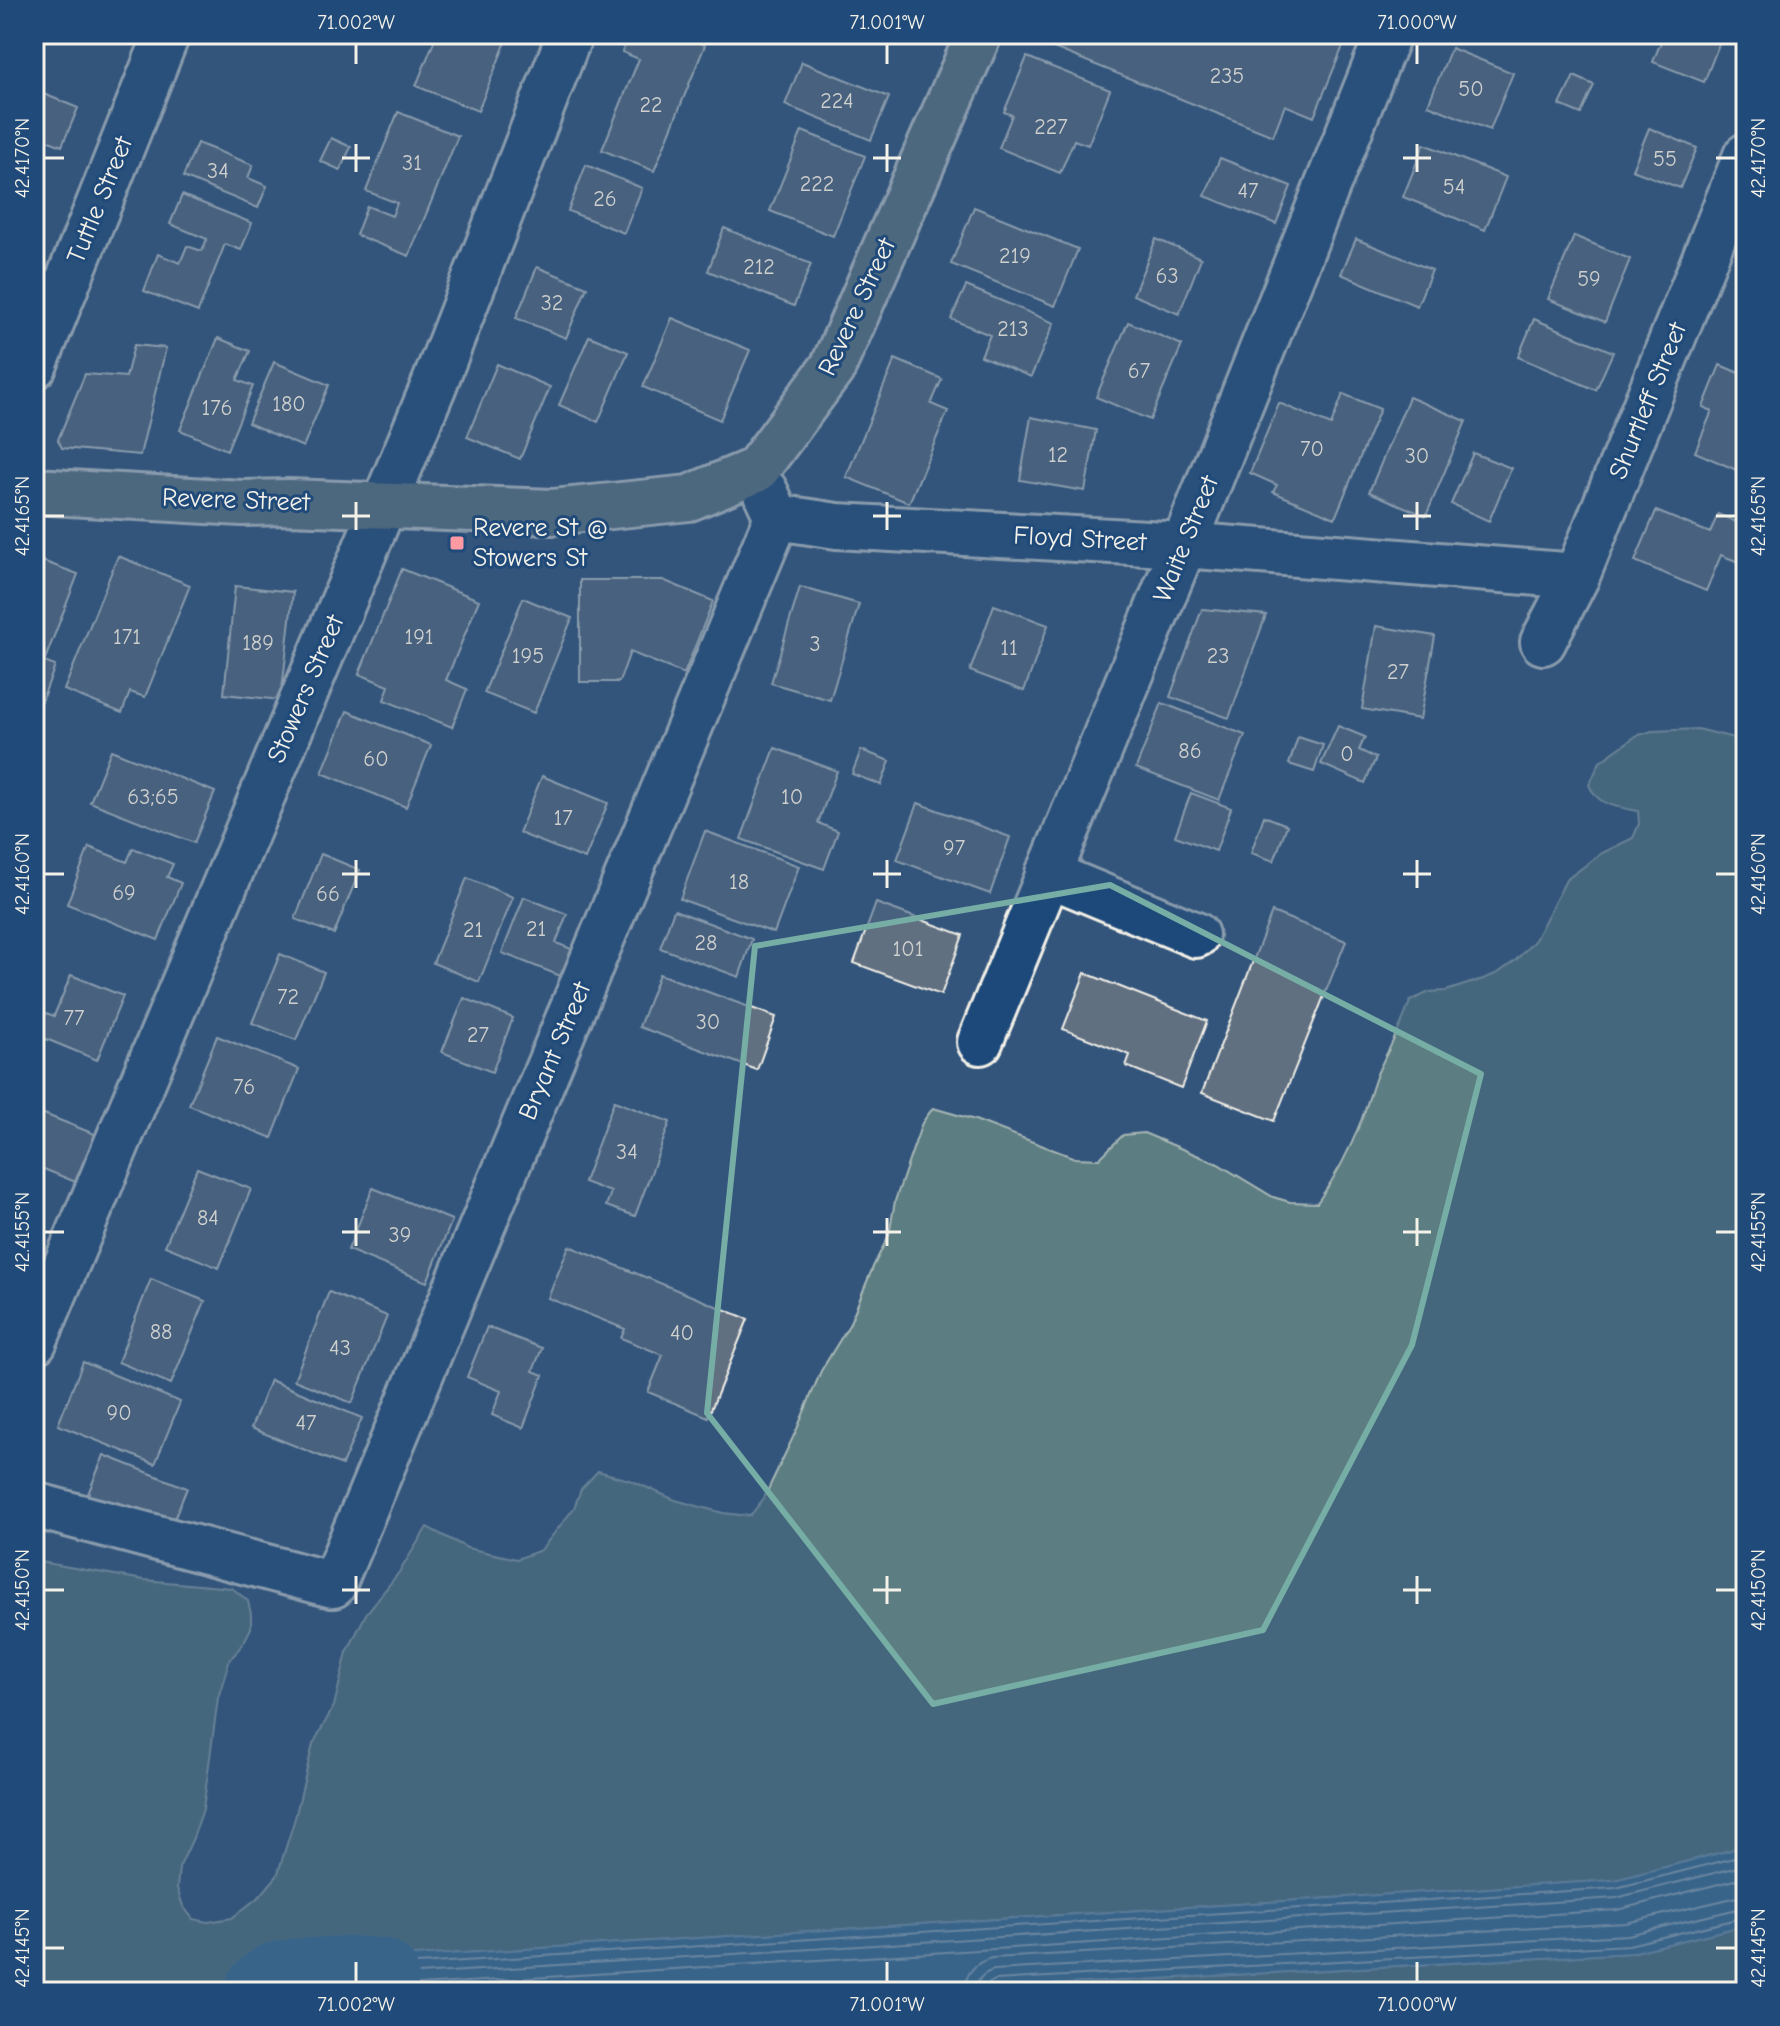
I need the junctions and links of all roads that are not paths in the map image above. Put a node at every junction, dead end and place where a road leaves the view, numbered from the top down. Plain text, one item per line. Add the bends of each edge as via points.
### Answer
1 (570, 34) edge
2 (979, 34) edge
3 (1388, 34) edge
4 (162, 35) edge
5 (1746, 156) edge
6 (34, 366) edge
7 (756, 470) junction
8 (34, 491) edge
9 (383, 506) junction
10 (777, 517) junction
11 (1184, 545) junction
12 (1577, 576) junction
13 (1543, 642) dead end
14 (1048, 874) junction
15 (1196, 935) dead end
16 (980, 1042) dead end
17 (34, 1342) edge
18 (34, 1505) edge

1 - 9 street, Stowers Street
2 - 7 main road, Revere Street via 833,367
3 - 11 street, Waite Street
4 - 6 street, Tuttle Street
5 - 12 street, Shurtleff Street
7 - 9 main road, Revere Street via 689,498 553,512
7 - 10 street
8 - 9 main road, Revere Street
9 - 17 street, Stowers Street
10 - 11 street, Floyd Street via 837,526
10 - 18 street, Bryant Street via 333,1585
11 - 12 street, Floyd Street
11 - 14 street, Waite Street
12 - 13 street, Shurtleff Street
14 - 15 street
14 - 16 street, Waite Street

